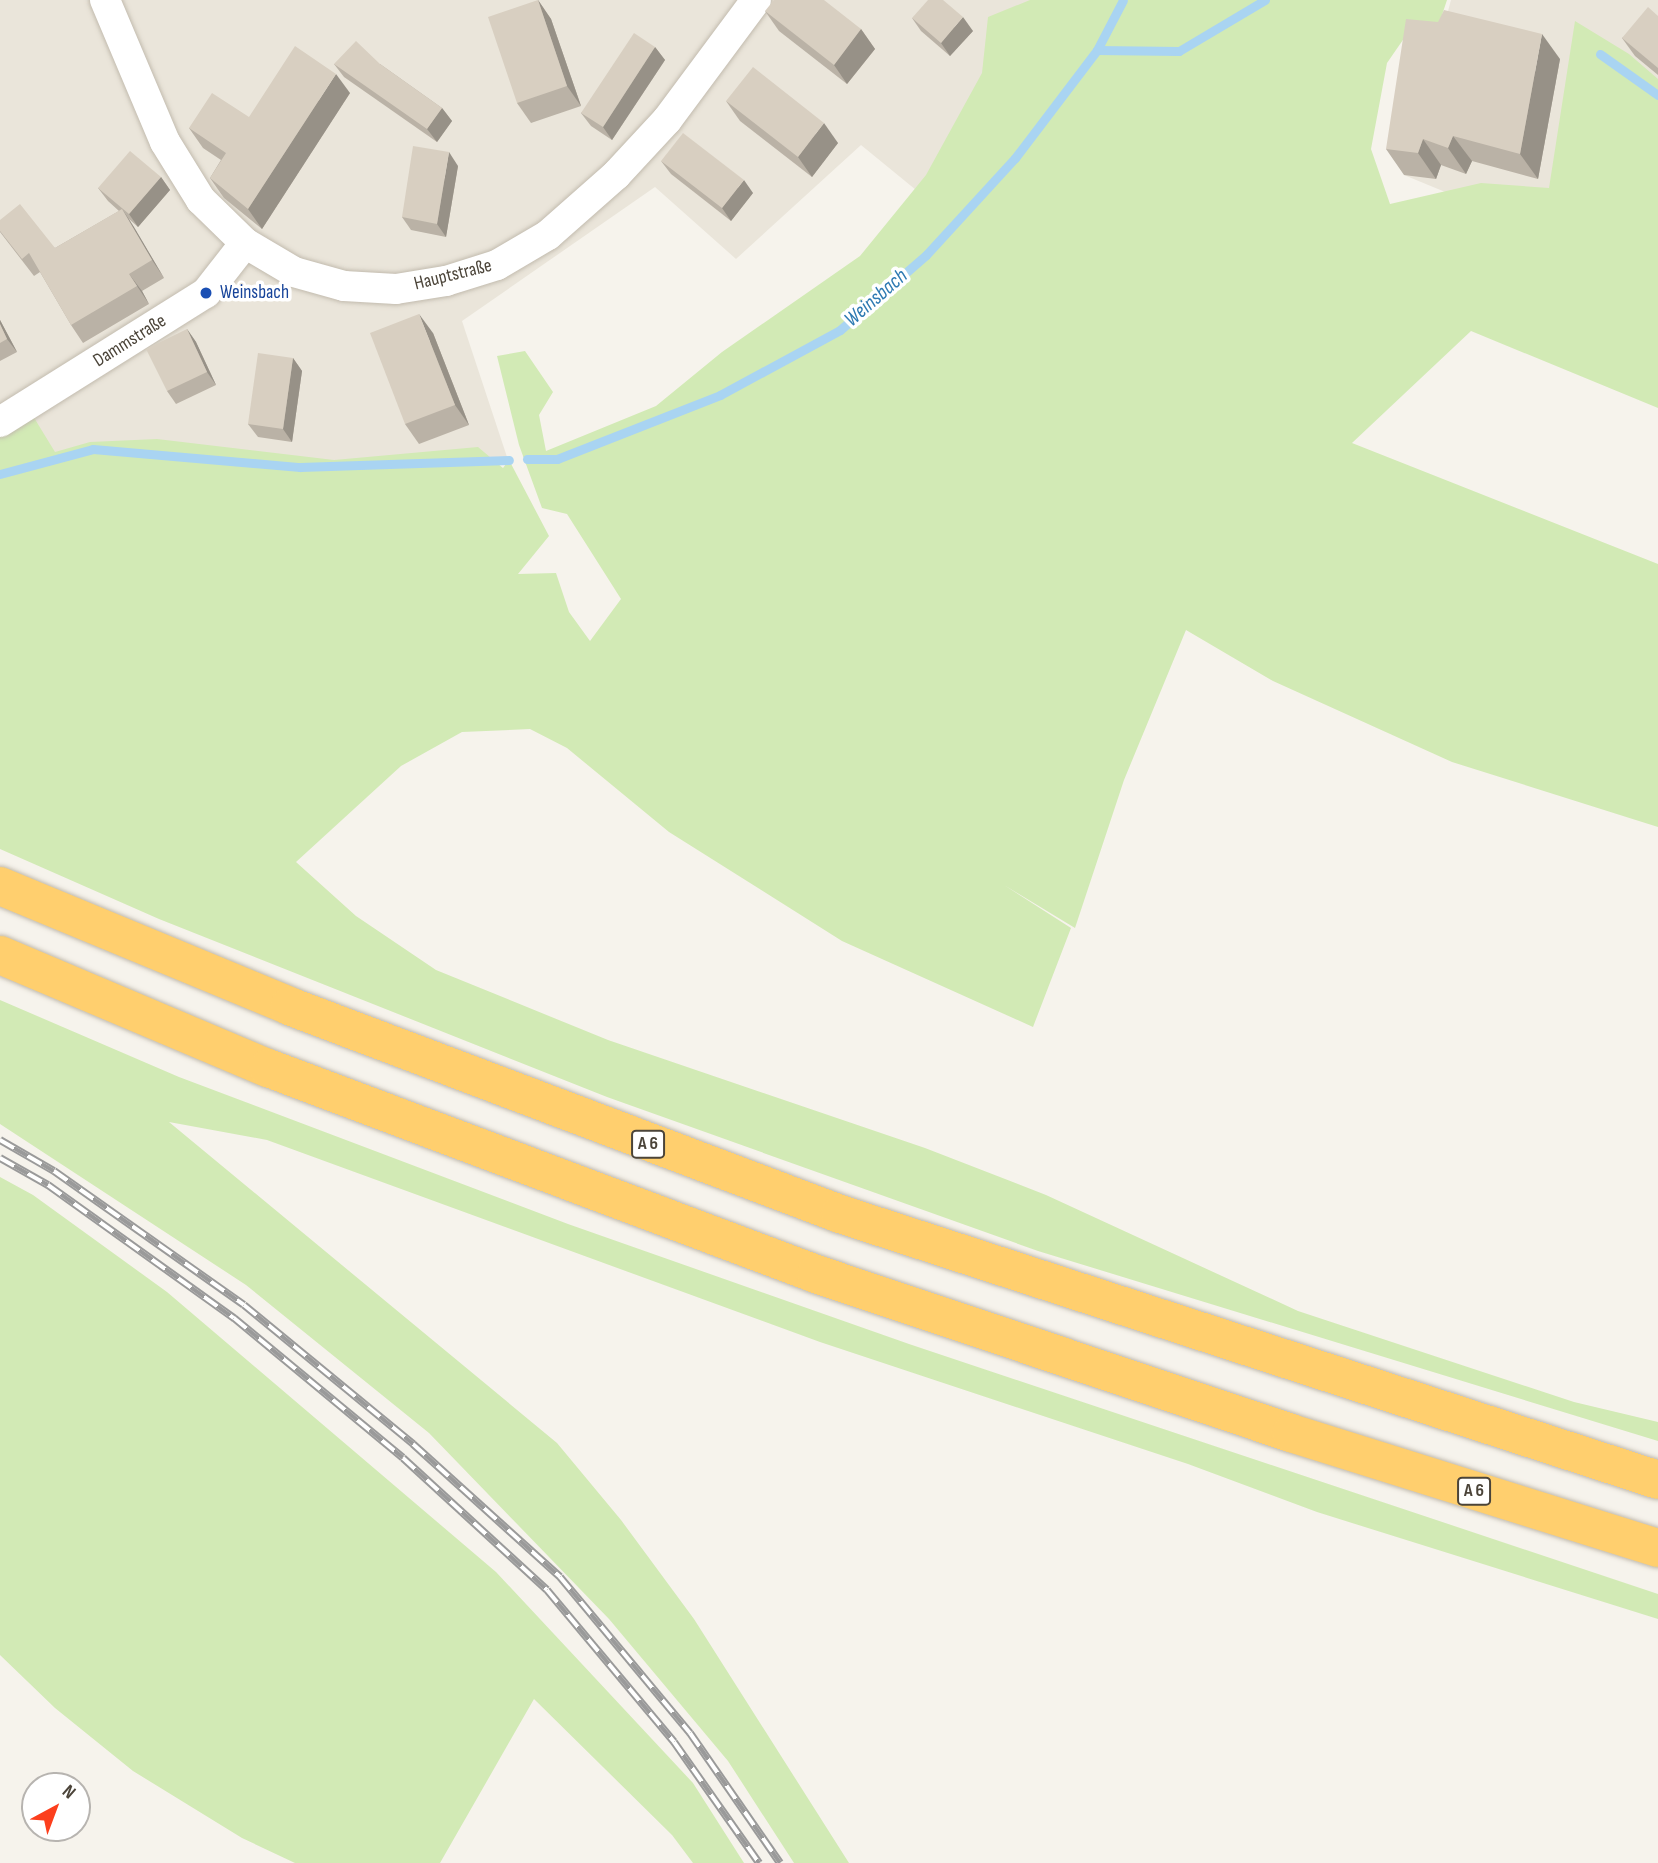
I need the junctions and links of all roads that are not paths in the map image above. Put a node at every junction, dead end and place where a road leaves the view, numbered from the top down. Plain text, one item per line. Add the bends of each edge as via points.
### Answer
1 (105, 0) edge
2 (756, 0) edge
3 (245, 243) junction
4 (0, 422) edge
5 (0, 886) edge
6 (0, 955) edge
7 (1658, 1480) edge
8 (1658, 1548) edge

1 - 3 street, Hauptstraße via 164,142 201,200
2 - 3 street, Hauptstraße via 667,120 617,175 548,235 497,265 446,281 396,289 344,286 294,272
3 - 4 street, Dammstraße via 206,293
5 - 7 highway, A 6 via 354,1031 840,1214
6 - 8 highway, A 6 via 268,1068 816,1275 1291,1433

